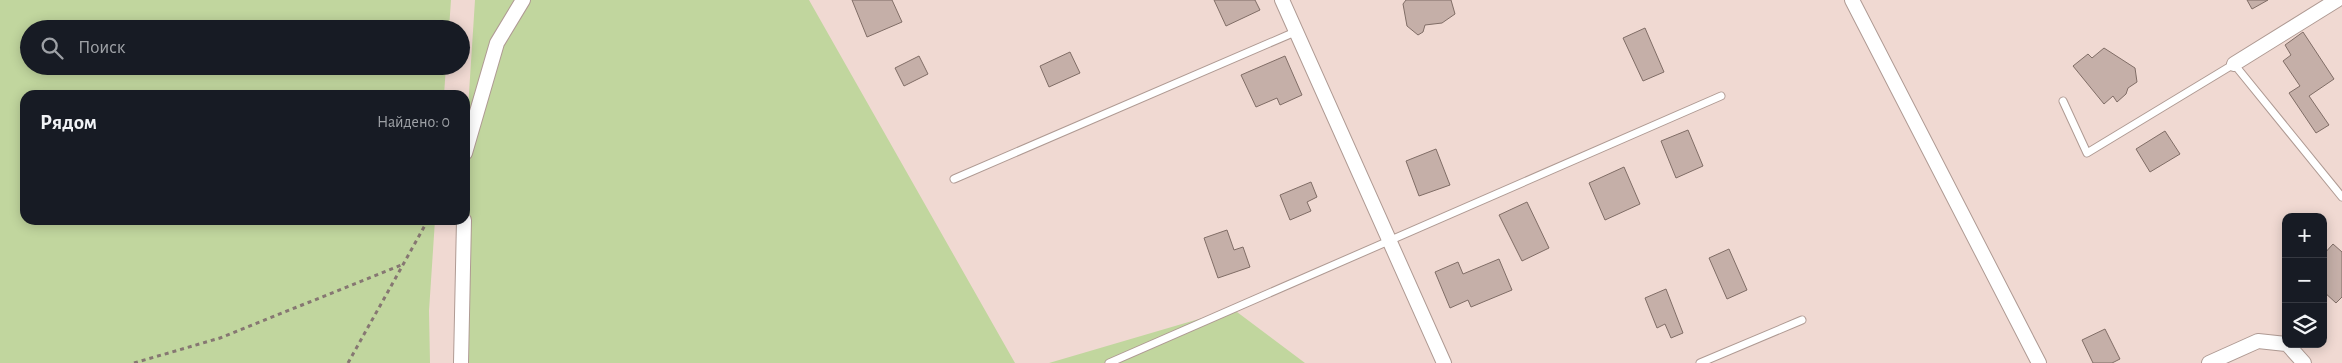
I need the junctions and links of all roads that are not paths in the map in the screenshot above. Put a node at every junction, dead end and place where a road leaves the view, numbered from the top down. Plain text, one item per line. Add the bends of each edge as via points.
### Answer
1 (523, 0) edge
2 (1282, 0) edge
3 (1852, 0) edge
4 (2337, 0) edge
5 (1296, 32) junction
6 (2234, 64) junction
7 (1720, 96) dead end
8 (2063, 101) dead end
9 (470, 136) edge
10 (954, 179) dead end
11 (2342, 196) edge
12 (464, 225) edge
13 (1390, 241) junction
14 (1802, 320) dead end
15 (2282, 344) edge
16 (2290, 348) edge
17 (461, 363) edge
18 (1109, 363) edge
19 (1444, 363) edge
20 (1700, 363) edge
21 (2039, 363) edge
22 (2209, 363) edge
23 (2304, 363) edge

1 - 9 street via 497,42
2 - 5 street
3 - 21 street
4 - 6 street
5 - 10 lane
5 - 13 street
6 - 8 lane via 2087,154
6 - 11 lane
7 - 13 lane
12 - 17 street
13 - 18 lane
13 - 19 street
14 - 20 lane
15 - 22 street via 2258,341
16 - 23 street

